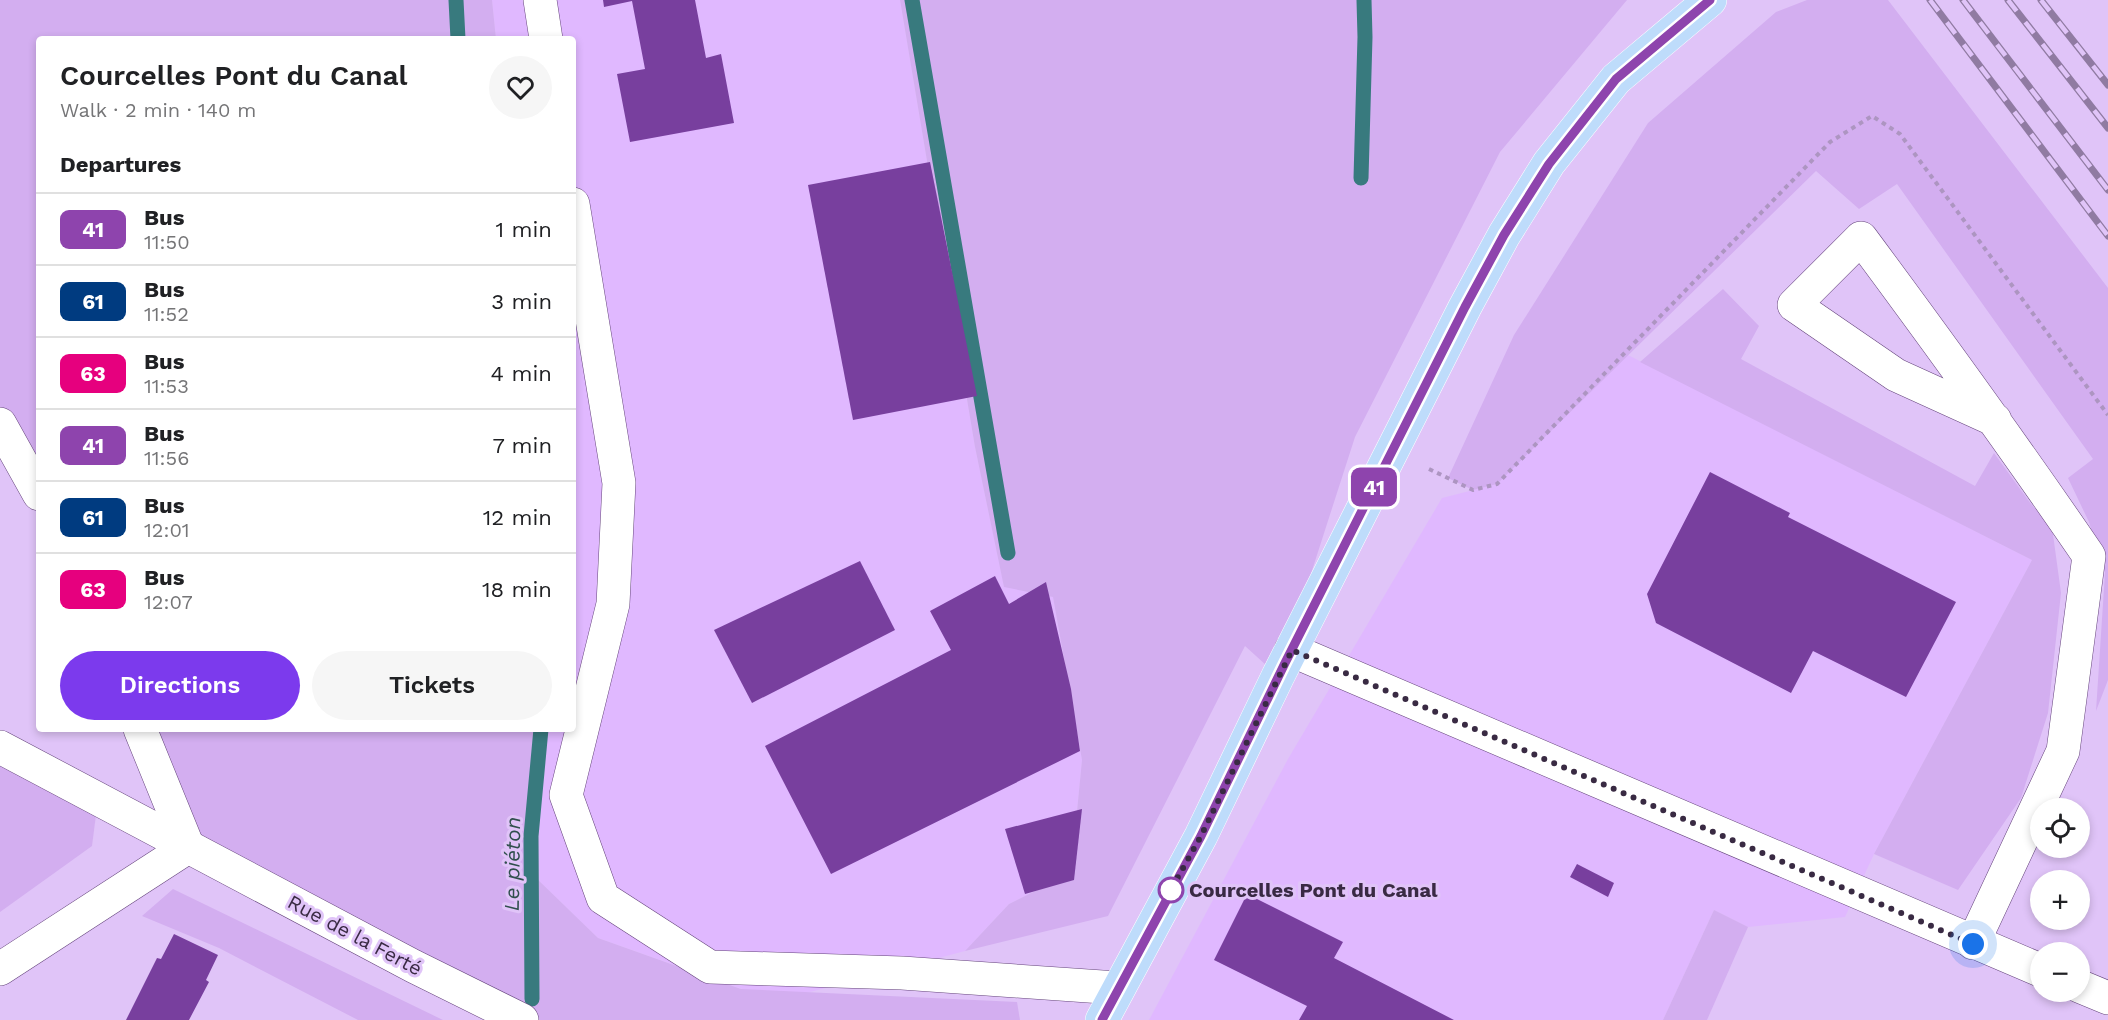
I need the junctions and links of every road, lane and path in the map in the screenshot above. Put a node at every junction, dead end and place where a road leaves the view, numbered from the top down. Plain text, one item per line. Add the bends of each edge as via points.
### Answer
1 (540, 0) edge
2 (1710, 0) edge
3 (546, 36) edge
4 (576, 222) edge
5 (1995, 420) junction
6 (0, 424) edge
7 (36, 489) edge
8 (1292, 650) junction
9 (141, 732) edge
10 (0, 747) edge
11 (188, 847) junction
12 (1973, 944) junction
13 (2030, 966) edge
14 (0, 969) edge
15 (1118, 988) junction
16 (2090, 991) edge
17 (2108, 998) edge
18 (522, 1020) edge
19 (1102, 1020) edge

1 - 3 street
2 - 8 main road via 1616,79 1549,164 1465,307
4 - 15 street via 619,483 613,604 566,795 603,898 710,967 902,973
5 - 5 street via 1861,238 1794,305 1896,375
5 - 12 street via 2089,556 2062,751
6 - 7 street
8 - 12 street
8 - 15 main road via 1201,836
9 - 11 street
10 - 11 street, Rue de la Ferté
11 - 14 street
11 - 18 street, Rue de la Ferté
12 - 13 street
15 - 19 main road
16 - 17 street

